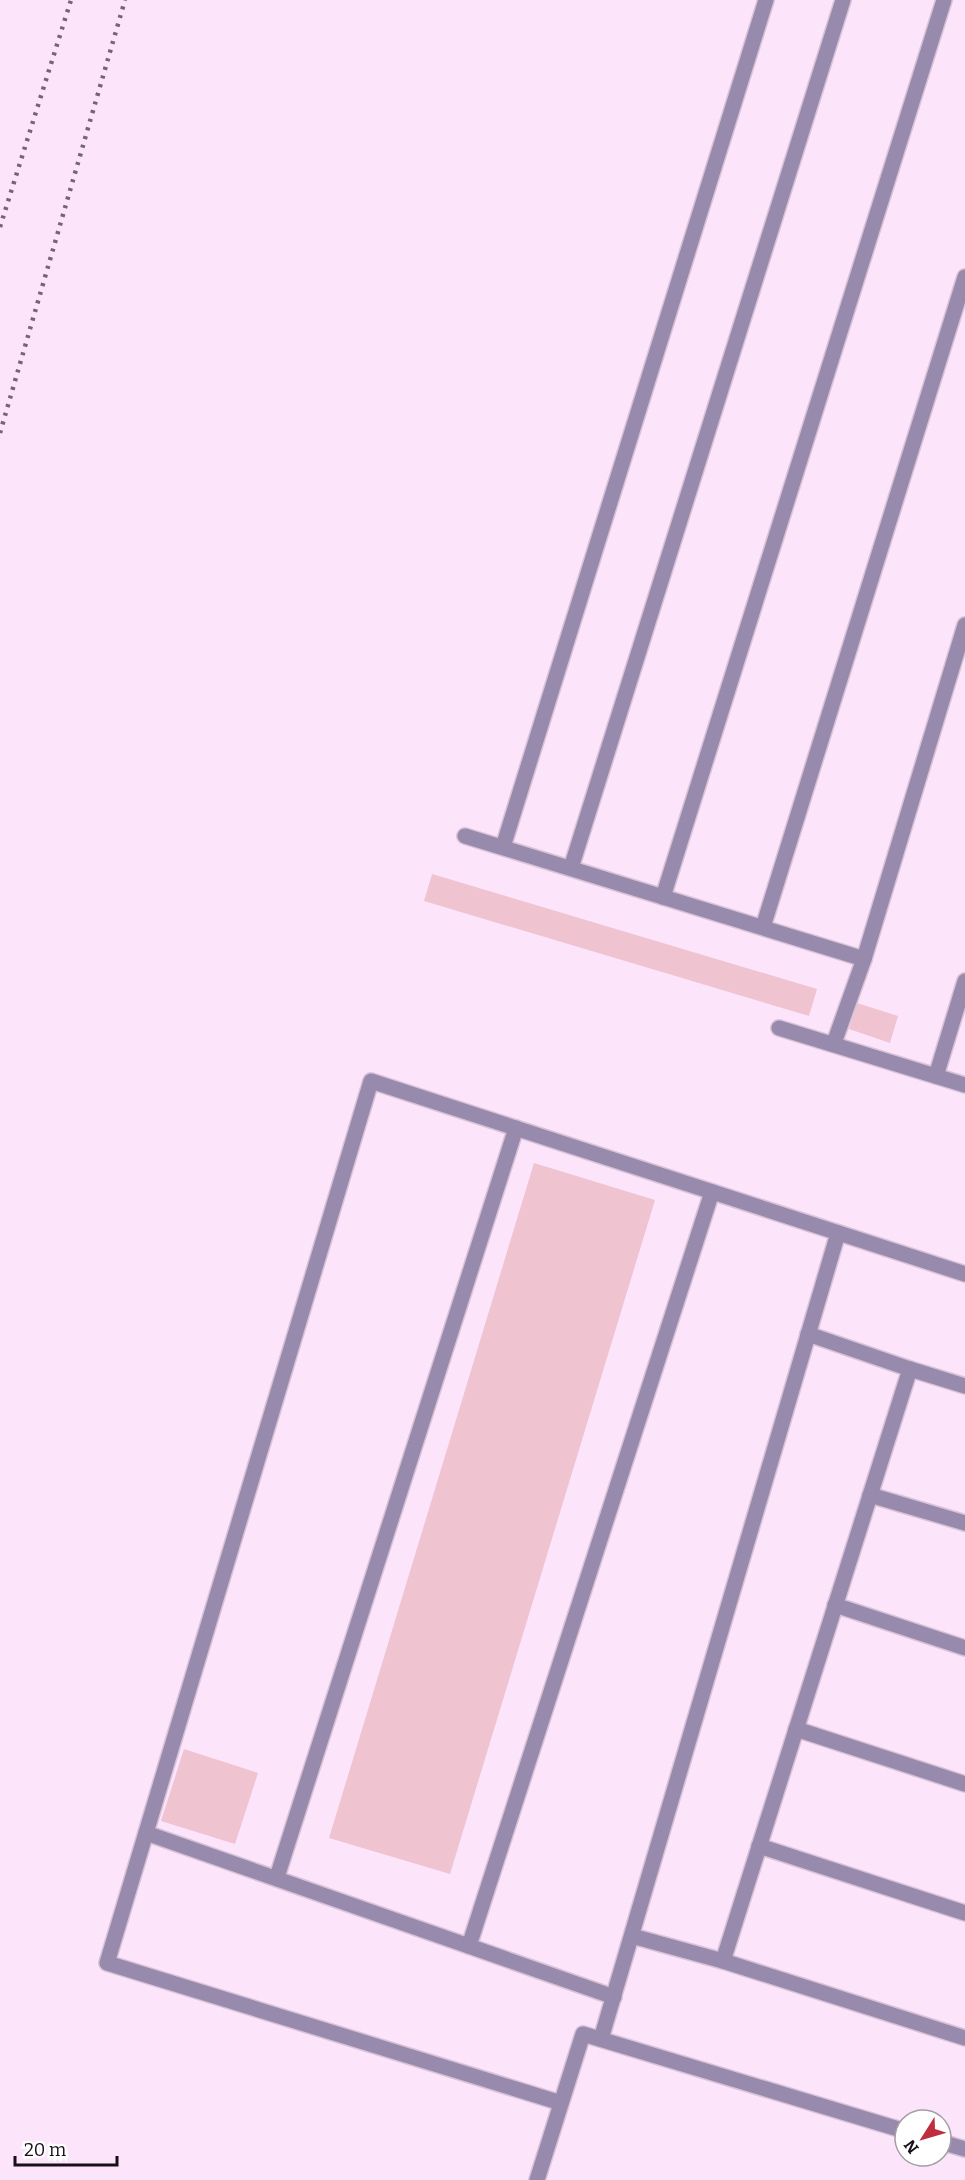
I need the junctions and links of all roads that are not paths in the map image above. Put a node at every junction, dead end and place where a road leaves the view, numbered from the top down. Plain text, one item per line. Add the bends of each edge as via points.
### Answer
1 (766, 0) edge
2 (843, 0) edge
3 (944, 0) edge
4 (965, 277) edge
5 (965, 625) edge
6 (465, 836) dead end
7 (503, 847) junction
8 (571, 868) junction
9 (663, 897) junction
10 (763, 927) junction
11 (864, 959) junction
12 (965, 981) edge
13 (779, 1028) dead end
14 (834, 1044) junction
15 (936, 1076) junction
16 (965, 1085) edge
17 (516, 1128) junction
18 (712, 1192) junction
19 (838, 1233) junction
20 (965, 1274) edge
21 (808, 1334) junction
22 (910, 1369) junction
23 (965, 1386) edge
24 (870, 1495) junction
25 (965, 1523) edge
26 (835, 1605) junction
27 (965, 1648) edge
28 (796, 1729) junction
29 (965, 1784) edge
30 (146, 1833) junction
31 (759, 1846) junction
32 (278, 1877) junction
33 (965, 1913) edge
34 (632, 1936) junction
35 (469, 1946) junction
36 (723, 1961) junction
37 (614, 1997) junction
38 (965, 2038) edge
39 (601, 2039) junction
40 (561, 2103) junction
41 (893, 2127) edge
42 (537, 2180) edge

1 - 7 lane
2 - 8 lane
3 - 9 lane
4 - 10 lane
5 - 11 lane
6 - 7 lane
7 - 8 lane
8 - 9 lane
9 - 10 lane
10 - 11 lane
11 - 14 lane
12 - 15 lane
13 - 14 lane
14 - 15 lane
15 - 16 lane
17 - 18 lane
17 - 30 lane via 371,1082
17 - 32 lane
18 - 19 lane
18 - 35 lane
19 - 20 lane
19 - 21 lane
21 - 22 lane
21 - 34 lane
22 - 23 lane
22 - 24 lane
24 - 25 lane
24 - 26 lane
26 - 27 lane
26 - 28 lane
28 - 29 lane
28 - 31 lane
30 - 32 lane
30 - 40 lane via 107,1963
31 - 33 lane
31 - 36 lane
32 - 35 lane
34 - 36 lane
34 - 37 lane
35 - 37 lane
36 - 38 lane
37 - 39 lane
39 - 40 lane via 583,2034
39 - 41 lane
40 - 42 lane

